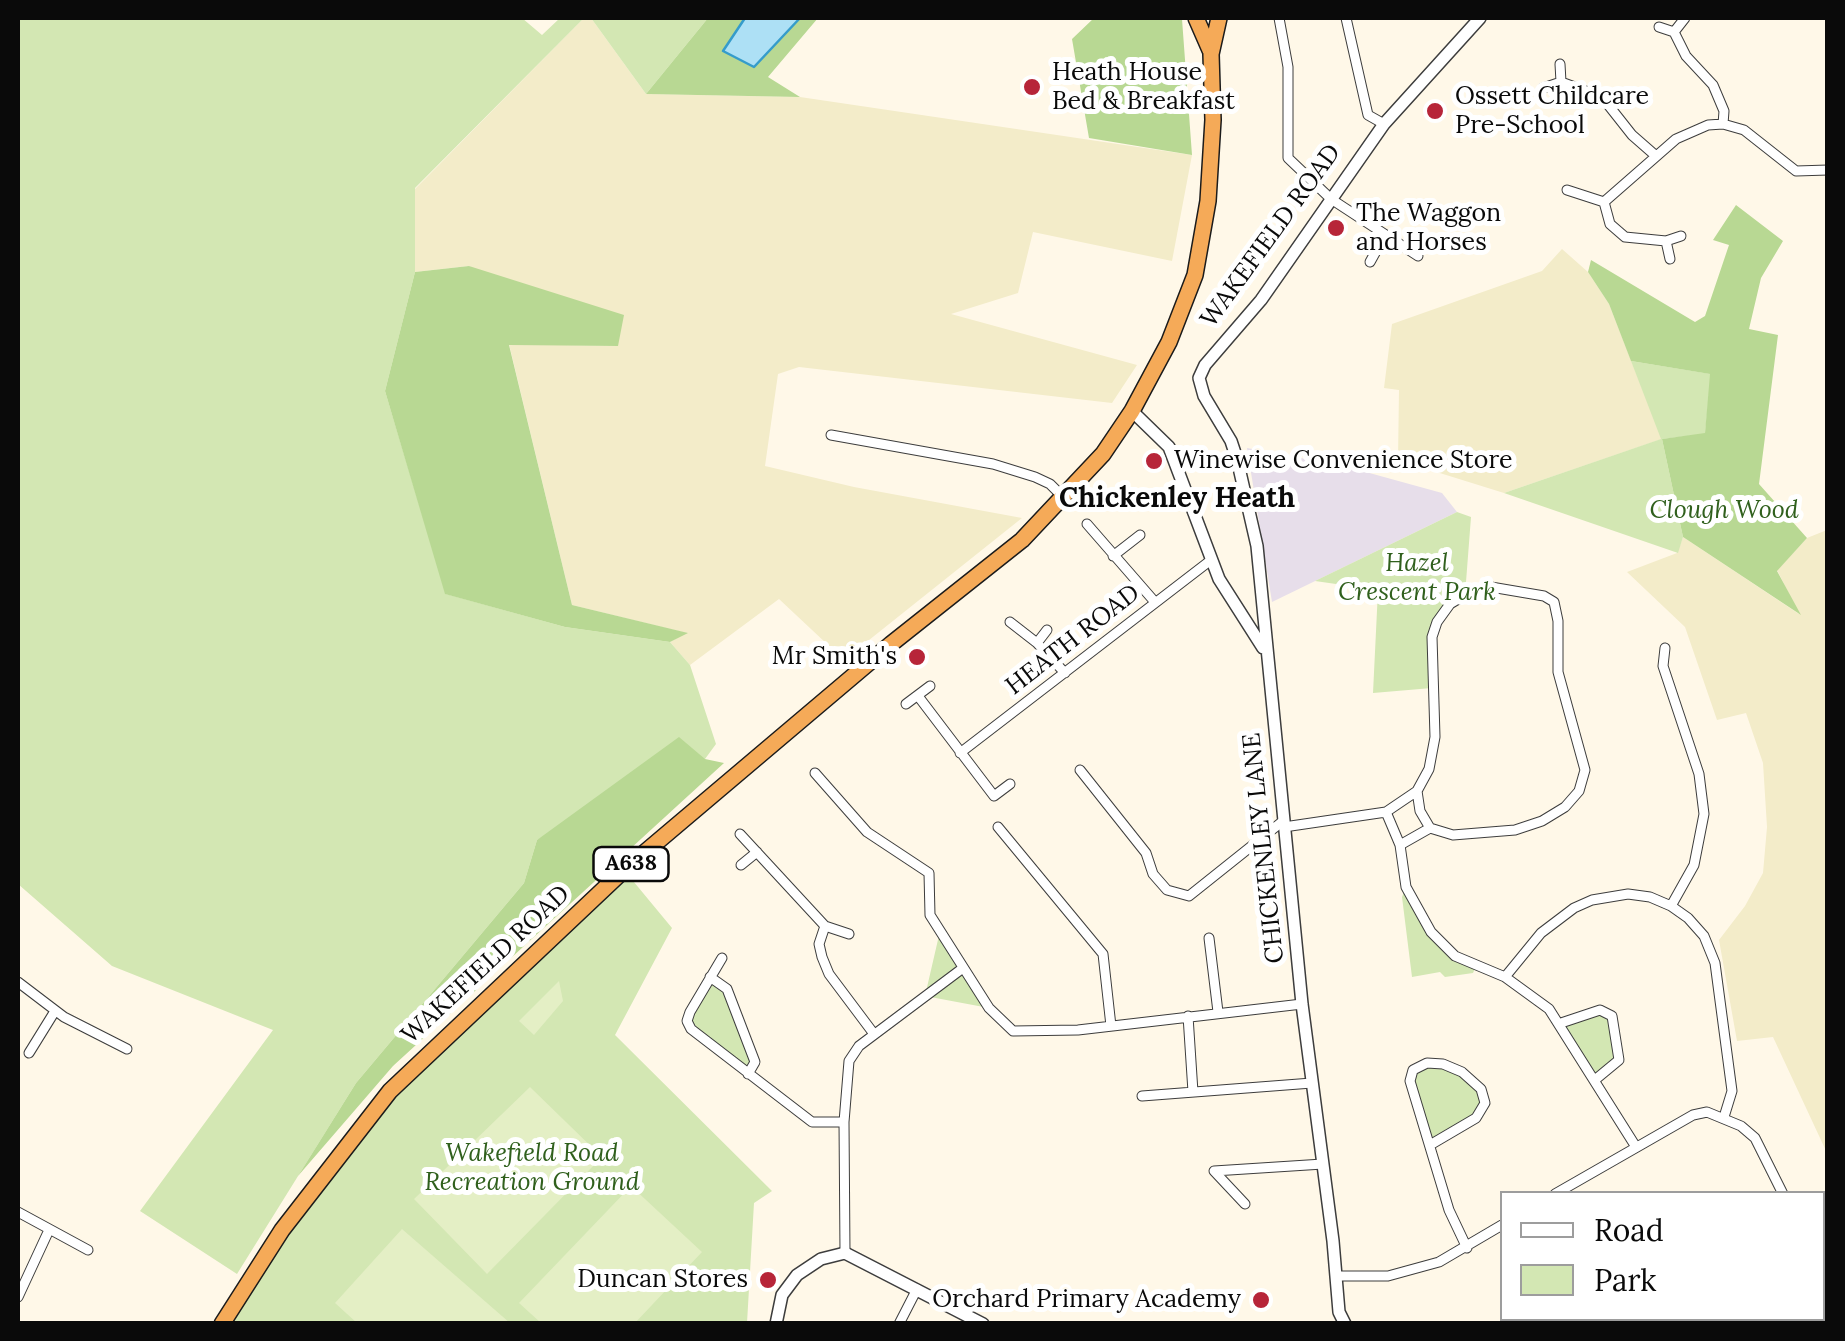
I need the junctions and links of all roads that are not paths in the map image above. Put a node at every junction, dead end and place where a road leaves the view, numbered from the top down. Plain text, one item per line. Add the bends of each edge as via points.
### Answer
1 (1196, 18) edge
2 (1219, 18) edge
3 (1279, 18) edge
4 (1346, 18) edge
5 (1480, 18) edge
6 (1685, 18) edge
7 (1659, 27) dead end
8 (1674, 32) junction
9 (1211, 54) junction
10 (1560, 64) dead end
11 (1561, 82) junction
12 (1543, 88) dead end
13 (1384, 124) junction
14 (1723, 124) junction
15 (1656, 156) junction
16 (1828, 170) edge
17 (1567, 190) dead end
18 (1331, 199) junction
19 (1604, 202) junction
20 (1386, 234) junction
21 (1681, 236) dead end
22 (1666, 240) junction
23 (1418, 256) dead end
24 (1670, 259) dead end
25 (1370, 262) dead end
26 (1200, 378) joint
27 (1132, 410) junction
28 (831, 434) dead end
29 (846, 438) junction
30 (844, 450) dead end
31 (1064, 498) junction
32 (1087, 524) dead end
33 (1140, 535) dead end
34 (1113, 556) junction
35 (1211, 560) junction
36 (1154, 602) junction
37 (1261, 604) junction
38 (1238, 607) junction
39 (1010, 622) dead end
40 (1047, 630) dead end
41 (1036, 643) junction
42 (1665, 648) dead end
43 (1268, 656) junction
44 (1065, 673) junction
45 (930, 686) dead end
46 (918, 696) junction
47 (906, 704) dead end
48 (960, 754) junction
49 (1080, 770) dead end
50 (816, 772) dead end
51 (1010, 784) dead end
52 (1416, 791) junction
53 (1386, 812) junction
54 (1283, 824) junction
55 (998, 827) dead end
56 (1430, 828) junction
57 (740, 834) dead end
58 (1400, 845) junction
59 (757, 852) junction
60 (742, 865) dead end
61 (1671, 906) junction
62 (825, 926) junction
63 (849, 934) dead end
64 (1209, 938) dead end
65 (722, 958) dead end
66 (963, 968) junction
67 (710, 977) junction
68 (1505, 978) junction
69 (18, 982) edge
70 (1302, 1004) junction
71 (55, 1011) junction
72 (1218, 1012) junction
73 (1188, 1016) junction
74 (1561, 1024) junction
75 (1110, 1026) junction
76 (874, 1034) junction
77 (127, 1049) dead end
78 (29, 1053) dead end
79 (748, 1074) junction
80 (1596, 1079) junction
81 (1312, 1083) junction
82 (1193, 1092) junction
83 (1142, 1096) dead end
84 (1724, 1117) junction
85 (844, 1122) junction
86 (1430, 1146) junction
87 (1636, 1147) junction
88 (1323, 1164) junction
89 (1560, 1191) edge
90 (1782, 1191) edge
91 (1245, 1204) dead end
92 (18, 1212) edge
93 (1500, 1226) edge
94 (49, 1230) junction
95 (1467, 1248) junction
96 (88, 1250) dead end
97 (845, 1252) junction
98 (1337, 1276) junction
99 (917, 1290) junction
100 (18, 1298) edge
101 (222, 1324) edge
102 (776, 1324) edge
103 (899, 1324) edge
104 (983, 1324) edge
105 (1345, 1324) edge

1 - 9 highway, A638
2 - 9 highway, A638
3 - 18 street via 1288,67 1288,158
4 - 13 street via 1368,115
5 - 13 street, WAKEFIELD ROAD
6 - 8 street
7 - 8 street
8 - 14 street via 1719,96
9 - 27 highway, A638 via 1208,201 1195,275
10 - 11 street
11 - 12 street
11 - 15 street via 1602,98
13 - 18 street, WAKEFIELD ROAD
14 - 15 street via 1686,133
14 - 16 street via 1754,137 1796,171
15 - 19 street
17 - 19 street
18 - 20 street
18 - 26 street, WAKEFIELD ROAD
19 - 22 street via 1610,224 1625,237
20 - 23 street
20 - 25 street
21 - 22 street
22 - 24 street
26 - 37 street, CHICKENLEY LANE via 1238,458 1257,546
27 - 31 highway, A638
27 - 35 street via 1169,447
28 - 29 street
29 - 30 street
29 - 31 street via 993,464 1035,476
31 - 101 highway, WAKEFIELD ROAD / A638 via 624,870 390,1091 282,1230
32 - 34 street
33 - 34 street
34 - 36 street
35 - 36 street, HEATH ROAD
35 - 38 street
36 - 44 street, HEATH ROAD
37 - 38 street
37 - 43 street, CHICKENLEY LANE
38 - 43 street
39 - 41 street
40 - 41 street
41 - 44 street
42 - 61 street via 1664,666 1699,774 1704,814 1694,864
43 - 54 street, CHICKENLEY LANE
44 - 48 street, HEATH ROAD
45 - 46 street
46 - 47 street
46 - 48 street
48 - 51 street via 994,796
49 - 54 street via 1146,853 1153,874 1167,890 1189,896
50 - 66 street via 867,832 929,873 930,915
52 - 53 street
52 - 56 street
52 - 56 street via 1435,737 1430,653 1443,611 1490,587 1554,602 1558,672 1585,770 1579,791 1565,807 1515,830 1453,835
53 - 54 street
53 - 58 street
54 - 70 street, CHICKENLEY LANE
55 - 75 street via 1102,954
56 - 58 street
57 - 59 street
58 - 68 street via 1406,887 1431,932 1455,956
59 - 60 street
59 - 62 street
61 - 68 street via 1628,894 1592,900 1541,933
61 - 84 street via 1704,936 1715,963 1732,1091
62 - 63 street
62 - 76 street via 818,944 829,974
64 - 72 street
65 - 67 street
66 - 75 street via 1013,1032
66 - 76 street
67 - 79 street via 728,989 755,1062
67 - 79 street via 687,1022
68 - 74 street
69 - 71 street
70 - 72 street
70 - 81 street, CHICKENLEY LANE
71 - 77 street
71 - 78 street
72 - 73 street
73 - 75 street
73 - 82 street
74 - 80 street
74 - 80 street via 1600,1010 1612,1016 1619,1060
76 - 85 street via 849,1061
79 - 85 street via 812,1122
80 - 87 street
81 - 82 street
81 - 88 street, CHICKENLEY LANE
82 - 83 street
84 - 87 street via 1693,1115
84 - 90 street via 1755,1138
85 - 97 street
86 - 86 street via 1410,1081 1413,1070 1428,1062 1462,1072 1481,1089 1485,1103 1476,1118
86 - 95 street
87 - 89 street
88 - 91 street via 1214,1170
88 - 98 street, CHICKENLEY LANE
92 - 94 street
93 - 95 street
94 - 96 street
94 - 100 street
95 - 98 street via 1388,1276
97 - 99 street
97 - 102 street via 797,1275 782,1296
98 - 105 street, CHICKENLEY LANE
99 - 103 street
99 - 104 street

